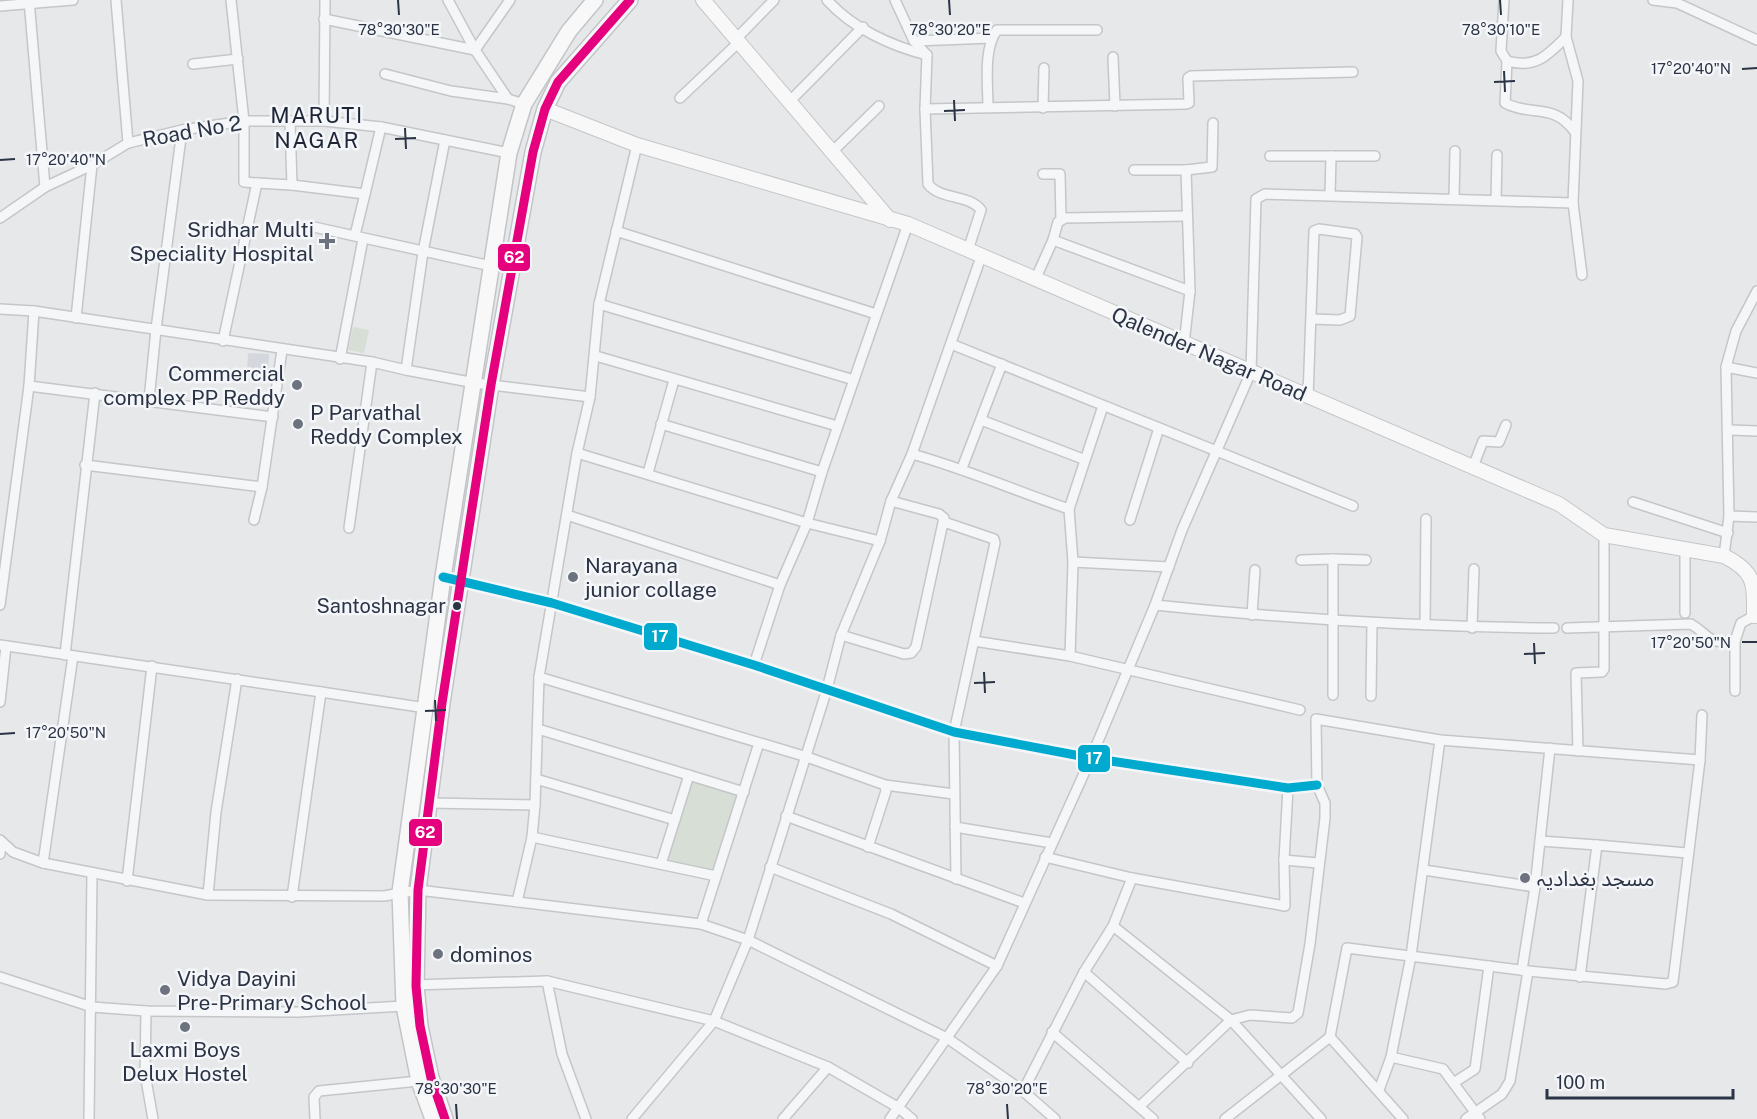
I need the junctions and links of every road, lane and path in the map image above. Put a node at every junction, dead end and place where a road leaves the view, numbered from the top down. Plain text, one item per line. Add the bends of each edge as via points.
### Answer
1 (74, 0) edge
2 (116, 0) edge
3 (231, 0) edge
4 (325, 0) edge
5 (510, 0) edge
6 (579, 0) edge
7 (595, 0) edge
8 (630, 0) edge
9 (703, 0) edge
10 (774, 0) edge
11 (827, 0) edge
12 (895, 0) edge
13 (1504, 0) edge
14 (1568, 0) edge
15 (1653, 0) edge
16 (451, 1) edge
17 (29, 2) edge
18 (1677, 2) edge
19 (0, 6) edge
20 (324, 19) junction
21 (863, 27) junction
22 (1097, 30) dead end
23 (569, 31) junction
24 (1566, 37) junction
25 (992, 39) junction
26 (1757, 40) edge
27 (736, 41) junction
28 (914, 41) junction
29 (475, 50) junction
30 (927, 55) junction
31 (1113, 57) dead end
32 (238, 59) junction
33 (1508, 61) junction
34 (193, 64) dead end
35 (1044, 68) dead end
36 (1353, 72) dead end
37 (385, 74) dead end
38 (680, 98) dead end
39 (508, 99) junction
40 (789, 102) junction
41 (524, 104) junction
42 (879, 106) dead end
43 (1115, 106) junction
44 (988, 107) junction
45 (925, 108) junction
46 (1043, 108) junction
47 (545, 109) junction
48 (244, 121) junction
49 (290, 121) junction
50 (324, 121) junction
51 (1213, 123) dead end
52 (381, 127) junction
53 (182, 130) junction
54 (1575, 132) junction
55 (445, 140) junction
56 (128, 143) junction
57 (636, 145) junction
58 (1455, 151) dead end
59 (832, 152) junction
60 (509, 153) junction
61 (1497, 155) dead end
62 (1270, 156) dead end
63 (1331, 156) junction
64 (1375, 156) dead end
65 (92, 165) junction
66 (1134, 170) dead end
67 (1186, 170) junction
68 (1043, 174) dead end
69 (257, 183) junction
70 (292, 185) junction
71 (45, 187) junction
72 (365, 194) junction
73 (1330, 195) junction
74 (1454, 198) junction
75 (1496, 200) junction
76 (1573, 203) junction
77 (1186, 216) junction
78 (0, 218) edge
79 (890, 220) junction
80 (1061, 220) junction
81 (908, 224) junction
82 (314, 227) dead end
83 (616, 231) junction
84 (359, 237) junction
85 (1053, 240) junction
86 (968, 250) junction
87 (423, 252) junction
88 (981, 257) junction
89 (491, 266) junction
90 (1582, 275) dead end
91 (1035, 279) junction
92 (1190, 291) junction
93 (1757, 291) edge
94 (599, 304) junction
95 (0, 309) edge
96 (34, 311) junction
97 (876, 314) junction
98 (76, 318) junction
99 (1312, 319) junction
100 (156, 329) junction
101 (223, 341) junction
102 (951, 344) junction
103 (1184, 344) junction
104 (282, 350) junction
105 (596, 356) junction
106 (340, 359) junction
107 (372, 362) junction
108 (1002, 364) junction
109 (1726, 367) junction
110 (406, 370) junction
111 (1251, 372) junction
112 (1757, 373) edge
113 (674, 380) junction
114 (854, 380) junction
115 (475, 383) junction
116 (29, 386) junction
117 (491, 386) junction
118 (95, 393) junction
119 (590, 397) junction
120 (1308, 397) junction
121 (149, 400) junction
122 (1103, 406) junction
123 (273, 417) junction
124 (981, 420) junction
125 (661, 424) junction
126 (1506, 425) dead end
127 (837, 426) junction
128 (1159, 428) junction
129 (1730, 430) junction
130 (1757, 431) edge
131 (577, 453) junction
132 (1215, 453) junction
133 (912, 454) junction
134 (1083, 459) junction
135 (86, 465) junction
136 (1473, 466) junction
137 (962, 468) junction
138 (822, 472) junction
139 (648, 473) junction
140 (262, 487) junction
141 (891, 501) junction
142 (1633, 502) dead end
143 (1353, 506) dead end
144 (1069, 509) junction
145 (567, 515) junction
146 (1729, 516) junction
147 (1757, 517) edge
148 (1426, 519) dead end
149 (254, 520) dead end
150 (1130, 520) dead end
151 (944, 522) junction
152 (807, 523) junction
153 (349, 528) dead end
154 (1728, 533) junction
155 (1604, 535) junction
156 (880, 541) junction
157 (1685, 549) junction
158 (1724, 556) junction
159 (1333, 559) junction
160 (1301, 560) dead end
161 (1366, 560) dead end
162 (1073, 562) junction
163 (1169, 567) junction
164 (1474, 569) dead end
165 (1255, 570) dead end
166 (443, 577) junction
167 (461, 582) junction
168 (780, 585) junction
169 (552, 603) junction
170 (0, 605) edge
171 (1155, 605) junction
172 (1685, 613) dead end
173 (1252, 615) junction
174 (1756, 616) edge
175 (1331, 621) junction
176 (1372, 623) junction
177 (1425, 625) junction
178 (1604, 627) junction
179 (1472, 628) junction
180 (1554, 628) dead end
181 (1567, 628) dead end
182 (841, 635) junction
183 (1735, 640) junction
184 (974, 641) junction
185 (3, 646) edge
186 (69, 656) junction
187 (1071, 656) junction
188 (754, 665) junction
189 (152, 666) junction
190 (1127, 669) junction
191 (539, 677) junction
192 (237, 679) junction
193 (827, 689) junction
194 (1735, 691) dead end
195 (321, 692) junction
196 (1333, 695) dead end
197 (1371, 696) dead end
198 (0, 702) edge
199 (426, 708) junction
200 (1300, 710) dead end
201 (1702, 715) dead end
202 (538, 729) junction
203 (954, 732) junction
204 (1440, 740) junction
205 (759, 743) junction
206 (1551, 748) junction
207 (1578, 751) junction
208 (807, 757) junction
209 (1091, 758) junction
210 (1700, 760) junction
211 (689, 776) junction
212 (536, 778) junction
213 (885, 785) junction
214 (1317, 786) junction
215 (1288, 788) junction
216 (744, 792) junction
217 (954, 794) junction
218 (429, 803) junction
219 (535, 805) junction
220 (786, 816) junction
221 (675, 820) junction
222 (956, 827) junction
223 (532, 837) junction
224 (1, 841) edge
225 (1540, 841) junction
226 (1052, 843) junction
227 (1597, 845) junction
228 (868, 847) junction
229 (0, 854) edge
230 (1687, 854) junction
231 (1045, 856) junction
232 (1284, 860) junction
233 (43, 863) junction
234 (1318, 863) junction
235 (661, 864) junction
236 (770, 867) junction
237 (1424, 870) junction
238 (92, 874) junction
239 (716, 876) junction
240 (1132, 878) junction
241 (956, 879) junction
242 (127, 881) junction
243 (1535, 887) junction
244 (418, 890) junction
245 (400, 892) junction
246 (208, 895) junction
247 (292, 897) junction
248 (517, 902) junction
249 (1024, 903) junction
250 (701, 924) junction
251 (1113, 926) junction
252 (748, 940) junction
253 (1412, 956) junction
254 (997, 966) junction
255 (1489, 966) junction
256 (1525, 971) junction
257 (1084, 972) junction
258 (0, 977) edge
259 (1580, 977) junction
260 (548, 981) junction
261 (410, 985) junction
262 (404, 1006) junction
263 (92, 1007) junction
264 (146, 1011) junction
265 (1231, 1020) junction
266 (714, 1021) junction
267 (1052, 1032) junction
268 (1330, 1036) junction
269 (947, 1038) junction
270 (1391, 1058) junction
271 (1188, 1063) junction
272 (828, 1067) junction
273 (1281, 1074) junction
274 (419, 1081) junction
275 (1455, 1082) junction
276 (1378, 1090) junction
277 (1023, 1091) junction
278 (1140, 1106) junction
279 (899, 1108) junction
280 (1231, 1117) edge
281 (1474, 1117) edge
282 (88, 1119) edge
283 (153, 1119) edge
284 (315, 1119) edge
285 (433, 1119) edge
286 (446, 1119) edge
287 (586, 1119) edge
288 (632, 1119) edge
289 (783, 1119) edge
290 (890, 1119) edge
291 (912, 1119) edge
292 (1055, 1119) edge
293 (1153, 1119) edge
294 (1321, 1119) edge
295 (1403, 1119) edge

1 - 17 street
2 - 56 street
3 - 32 street
4 - 20 street
5 - 29 street
6 - 23 main road
7 - 23 main road
8 - 47 main road via 558,82
9 - 27 street
10 - 27 street
11 - 21 street via 841,16
12 - 28 street
13 - 33 street via 1501,51
14 - 24 street
15 - 18 street
16 - 29 street
17 - 19 street
17 - 71 street
18 - 26 street
20 - 29 street
20 - 50 street
21 - 30 street via 898,48
21 - 40 street
22 - 25 street via 1003,29 997,30
23 - 41 main road
24 - 33 street via 1544,60 1523,64
24 - 54 street via 1578,81
25 - 28 street
25 - 44 street
27 - 38 street
27 - 40 street
28 - 30 street
29 - 39 street
30 - 45 street
31 - 43 street
32 - 34 street
32 - 48 street
33 - 54 street via 1505,103 1552,112 1567,121
35 - 46 street
36 - 43 street via 1189,76 1188,104
37 - 39 street via 451,91
39 - 41 street
40 - 59 street
41 - 60 main road
42 - 59 street
43 - 46 street
44 - 45 street
44 - 46 street
45 - 86 street via 928,184 981,210
47 - 57 street, Qalender Nagar Road
47 - 117 main road via 533,152
48 - 49 street, Road No 2
48 - 53 street, Road No 2
48 - 69 street via 244,182
49 - 50 street, Road No 2
49 - 70 street
50 - 52 street, Road No 2
51 - 67 street via 1214,165
52 - 55 street, Road No 2
52 - 72 street
53 - 56 street, Road No 2
53 - 100 street
54 - 76 street
55 - 60 street, Road No 2
55 - 87 street
56 - 65 street, Road No 2
57 - 79 street, Qalender Nagar Road
57 - 83 street
58 - 74 street
59 - 79 street
60 - 89 main road
61 - 75 street
62 - 63 street
63 - 64 street
63 - 73 street
65 - 71 street, Road No 2
65 - 98 street
66 - 67 street
67 - 77 street
68 - 80 street via 1060,174
69 - 70 street
69 - 101 street
70 - 72 street
71 - 78 street, Road No 2
72 - 84 street
73 - 74 street
73 - 111 street via 1265,194 1256,199
74 - 75 street
75 - 76 street
76 - 90 street
77 - 80 street
77 - 92 street
79 - 81 street, Qalender Nagar Road
80 - 85 street
81 - 86 street, Qalender Nagar Road
81 - 97 street
82 - 84 street
83 - 94 street
83 - 97 street
84 - 87 street
84 - 106 street
85 - 91 street
85 - 92 street
86 - 88 street, Qalender Nagar Road
87 - 89 street
87 - 110 street
88 - 91 street, Qalender Nagar Road
88 - 102 street
89 - 115 main road
91 - 103 street, Qalender Nagar Road
92 - 103 street
93 - 109 street via 1736,331
94 - 105 street
94 - 114 street
95 - 96 street
96 - 98 street
96 - 116 street
97 - 114 street
98 - 100 street
99 - 99 street via 1340,320 1350,316 1357,237 1354,234 1314,231
99 - 120 street
100 - 101 street
100 - 121 street
101 - 104 street
102 - 108 street
102 - 133 street
103 - 111 street, Qalender Nagar Road
104 - 106 street
104 - 123 street
105 - 113 street
105 - 119 street
106 - 107 street
107 - 110 street
107 - 153 street
108 - 122 street
108 - 124 street
109 - 112 street
109 - 129 street
110 - 115 street
111 - 120 street, Qalender Nagar Road
111 - 132 street
113 - 125 street
113 - 127 street
114 - 127 street
115 - 117 street
115 - 166 main road
116 - 118 street
116 - 170 street
117 - 119 street
117 - 167 main road
118 - 121 street
118 - 135 street
119 - 131 street
120 - 136 street, Qalender Nagar Road
121 - 123 street
122 - 128 street
122 - 134 street
123 - 140 street
124 - 134 street
124 - 137 street
125 - 138 street
125 - 139 street
126 - 136 street via 1499,442 1483,441
127 - 138 street
128 - 132 street
128 - 150 street
129 - 130 street
129 - 146 street
131 - 139 street
131 - 145 street
132 - 143 street
132 - 163 street
133 - 137 street
133 - 141 street
134 - 144 street
135 - 140 street
135 - 186 street
136 - 155 street, Qalender Nagar Road via 1560,504
137 - 144 street
138 - 152 street
139 - 152 street
140 - 149 street
141 - 151 street via 939,514
141 - 156 street
142 - 154 street
144 - 162 street
145 - 168 street
145 - 169 street
146 - 147 street
146 - 154 street
148 - 177 street
151 - 182 street via 915,650 904,654
151 - 184 street via 994,538
152 - 156 street
152 - 168 street
154 - 158 street
155 - 157 street, Qalender Nagar Road
155 - 178 street
156 - 182 street
157 - 158 street, Qalender Nagar Road
157 - 172 street
158 - 174 street, Qalender Nagar Road via 1750,575
159 - 160 street
159 - 161 street
159 - 175 street
162 - 163 street
162 - 187 street
163 - 171 street
164 - 179 street
165 - 173 street
166 - 167 street
166 - 199 main road
167 - 169 street
167 - 218 main road
168 - 188 street
169 - 188 street
169 - 191 street
171 - 173 street
171 - 190 street
173 - 175 street
174 - 183 street via 1741,623
175 - 176 street
175 - 196 street
176 - 177 street
176 - 197 street
177 - 179 street
178 - 181 street
178 - 183 street via 1691,624 1709,640
178 - 207 street via 1603,670 1576,673
179 - 180 street
182 - 193 street
183 - 194 street
184 - 187 street
184 - 203 street
185 - 186 street
185 - 198 street
186 - 189 street
186 - 233 street
187 - 190 street
188 - 193 street
189 - 192 street
189 - 242 street
190 - 200 street
190 - 209 street
191 - 202 street
191 - 205 street
192 - 195 street
192 - 246 street via 216,812
193 - 203 street
193 - 208 street
195 - 199 street
195 - 247 street
199 - 245 main road
201 - 210 street
202 - 211 street
202 - 212 street
203 - 209 street
203 - 217 street
204 - 206 street
204 - 214 street via 1316,719
204 - 237 street
205 - 208 street
205 - 216 street
206 - 207 street
206 - 225 street
207 - 210 street
208 - 213 street
208 - 220 street
209 - 215 street
209 - 226 street
210 - 230 street
211 - 216 street
211 - 221 street
212 - 219 street
212 - 221 street
213 - 217 street
213 - 228 street
214 - 215 street
214 - 234 street via 1325,803
215 - 232 street
216 - 239 street
217 - 222 street
218 - 219 street
218 - 244 main road
219 - 223 street
220 - 228 street
220 - 236 street
221 - 235 street
222 - 226 street
222 - 241 street
223 - 235 street
223 - 248 street
224 - 229 street
224 - 233 street via 13,852
225 - 227 street
225 - 243 street
226 - 231 street
227 - 230 street
227 - 259 street
228 - 241 street
230 - 259 street via 1673,982
231 - 240 street
231 - 249 street
232 - 234 street
232 - 240 street via 1285,906
233 - 238 street
234 - 265 street via 1298,1013 1292,1018 1251,1015
235 - 239 street
236 - 252 street
236 - 254 street via 891,914
237 - 243 street
237 - 253 street
238 - 242 street
238 - 263 street
239 - 250 street
240 - 251 street
241 - 249 street
242 - 246 street
243 - 256 street
244 - 245 street
244 - 248 street
244 - 261 main road
245 - 247 street via 384,896
245 - 261 main road
246 - 247 street
248 - 250 street
249 - 254 street
250 - 252 street
251 - 257 street
251 - 265 street
252 - 266 street
252 - 269 street
253 - 255 street
253 - 268 street via 1347,948
253 - 270 street
254 - 269 street
255 - 256 street
255 - 275 street via 1475,1069
256 - 259 street
256 - 281 street via 1510,1081 1502,1094
257 - 267 street
257 - 271 street
258 - 263 street
260 - 261 street
260 - 266 street
260 - 287 street via 562,1054
261 - 262 main road
261 - 286 main road via 431,1078
262 - 264 street via 298,1012
262 - 274 main road
263 - 264 street
263 - 282 street
264 - 283 street via 145,1074
265 - 271 street
265 - 273 street
266 - 272 street
266 - 288 street
267 - 277 street
267 - 278 street
268 - 273 street
268 - 276 street
269 - 277 street
269 - 279 street
270 - 275 street via 1439,1066
270 - 276 street
271 - 278 street
272 - 279 street
272 - 289 street
273 - 280 street
273 - 294 street
274 - 284 street via 319,1091 314,1097
274 - 285 main road
275 - 281 street
276 - 295 street
277 - 292 street
278 - 293 street
279 - 290 street
279 - 291 street

